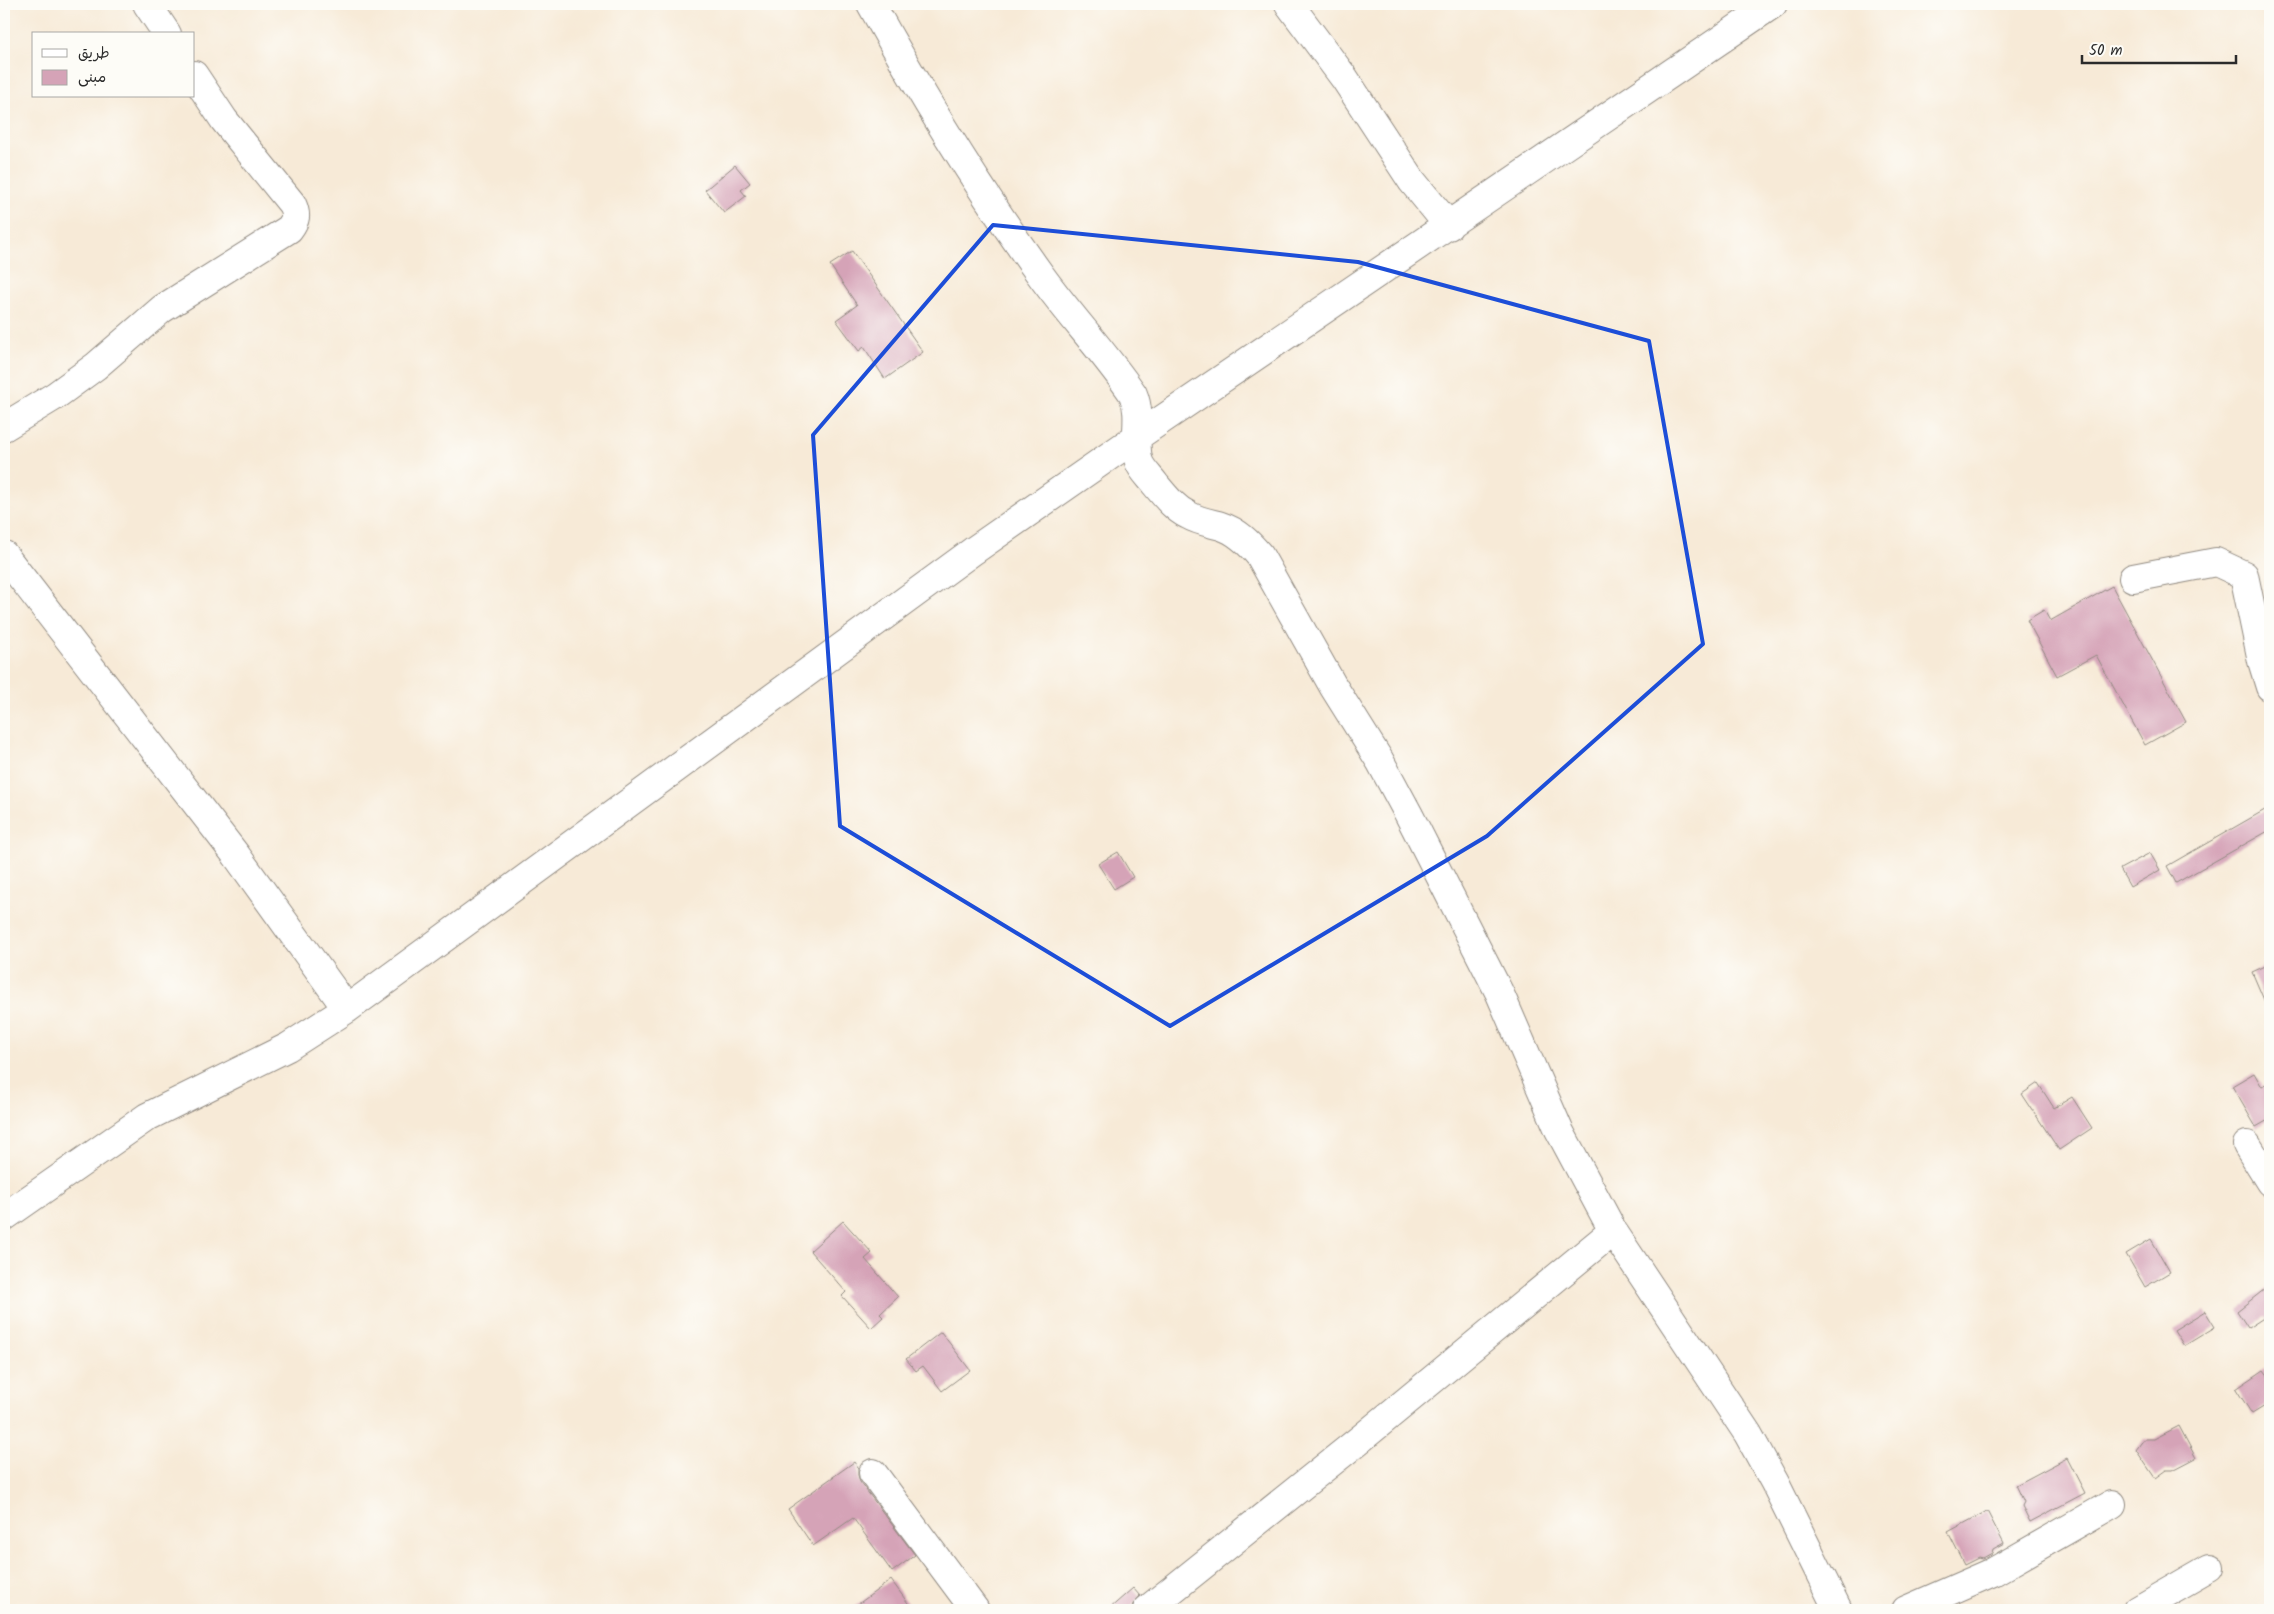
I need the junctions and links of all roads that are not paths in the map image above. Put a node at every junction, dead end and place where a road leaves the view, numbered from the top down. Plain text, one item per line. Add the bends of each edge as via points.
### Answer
1 (147, 4) edge
2 (871, 4) edge
3 (1289, 4) edge
4 (1773, 4) edge
5 (166, 32) edge
6 (195, 76) edge
7 (1449, 226) junction
8 (4, 428) edge
9 (1138, 436) junction
10 (4, 556) edge
11 (2133, 578) dead end
12 (2270, 688) edge
13 (347, 1009) junction
14 (2247, 1145) dead end
15 (2270, 1182) edge
16 (4, 1217) edge
17 (1613, 1231) junction
18 (873, 1473) dead end
19 (2112, 1504) dead end
20 (2210, 1568) dead end
21 (975, 1610) edge
22 (1147, 1610) edge
23 (1838, 1610) edge
24 (1906, 1610) edge
25 (2137, 1610) edge

1 - 5 street
2 - 9 street via 936,117 992,203 1043,278 1133,394 1138,406
3 - 7 street via 1345,79 1412,180
4 - 7 street
6 - 8 street via 224,120 292,204 295,222 289,229 162,309 96,366
7 - 9 street
9 - 13 street via 965,556
9 - 17 street via 1139,462 1168,499 1189,516 1238,534 1251,544 1264,563 1409,815 1500,994 1559,1130
10 - 13 street via 236,855
11 - 12 street via 2216,562 2244,575
13 - 16 street via 288,1047 147,1117
14 - 15 street
17 - 22 street
17 - 23 street via 1748,1434
18 - 21 street
19 - 24 street via 1993,1572
20 - 25 street

